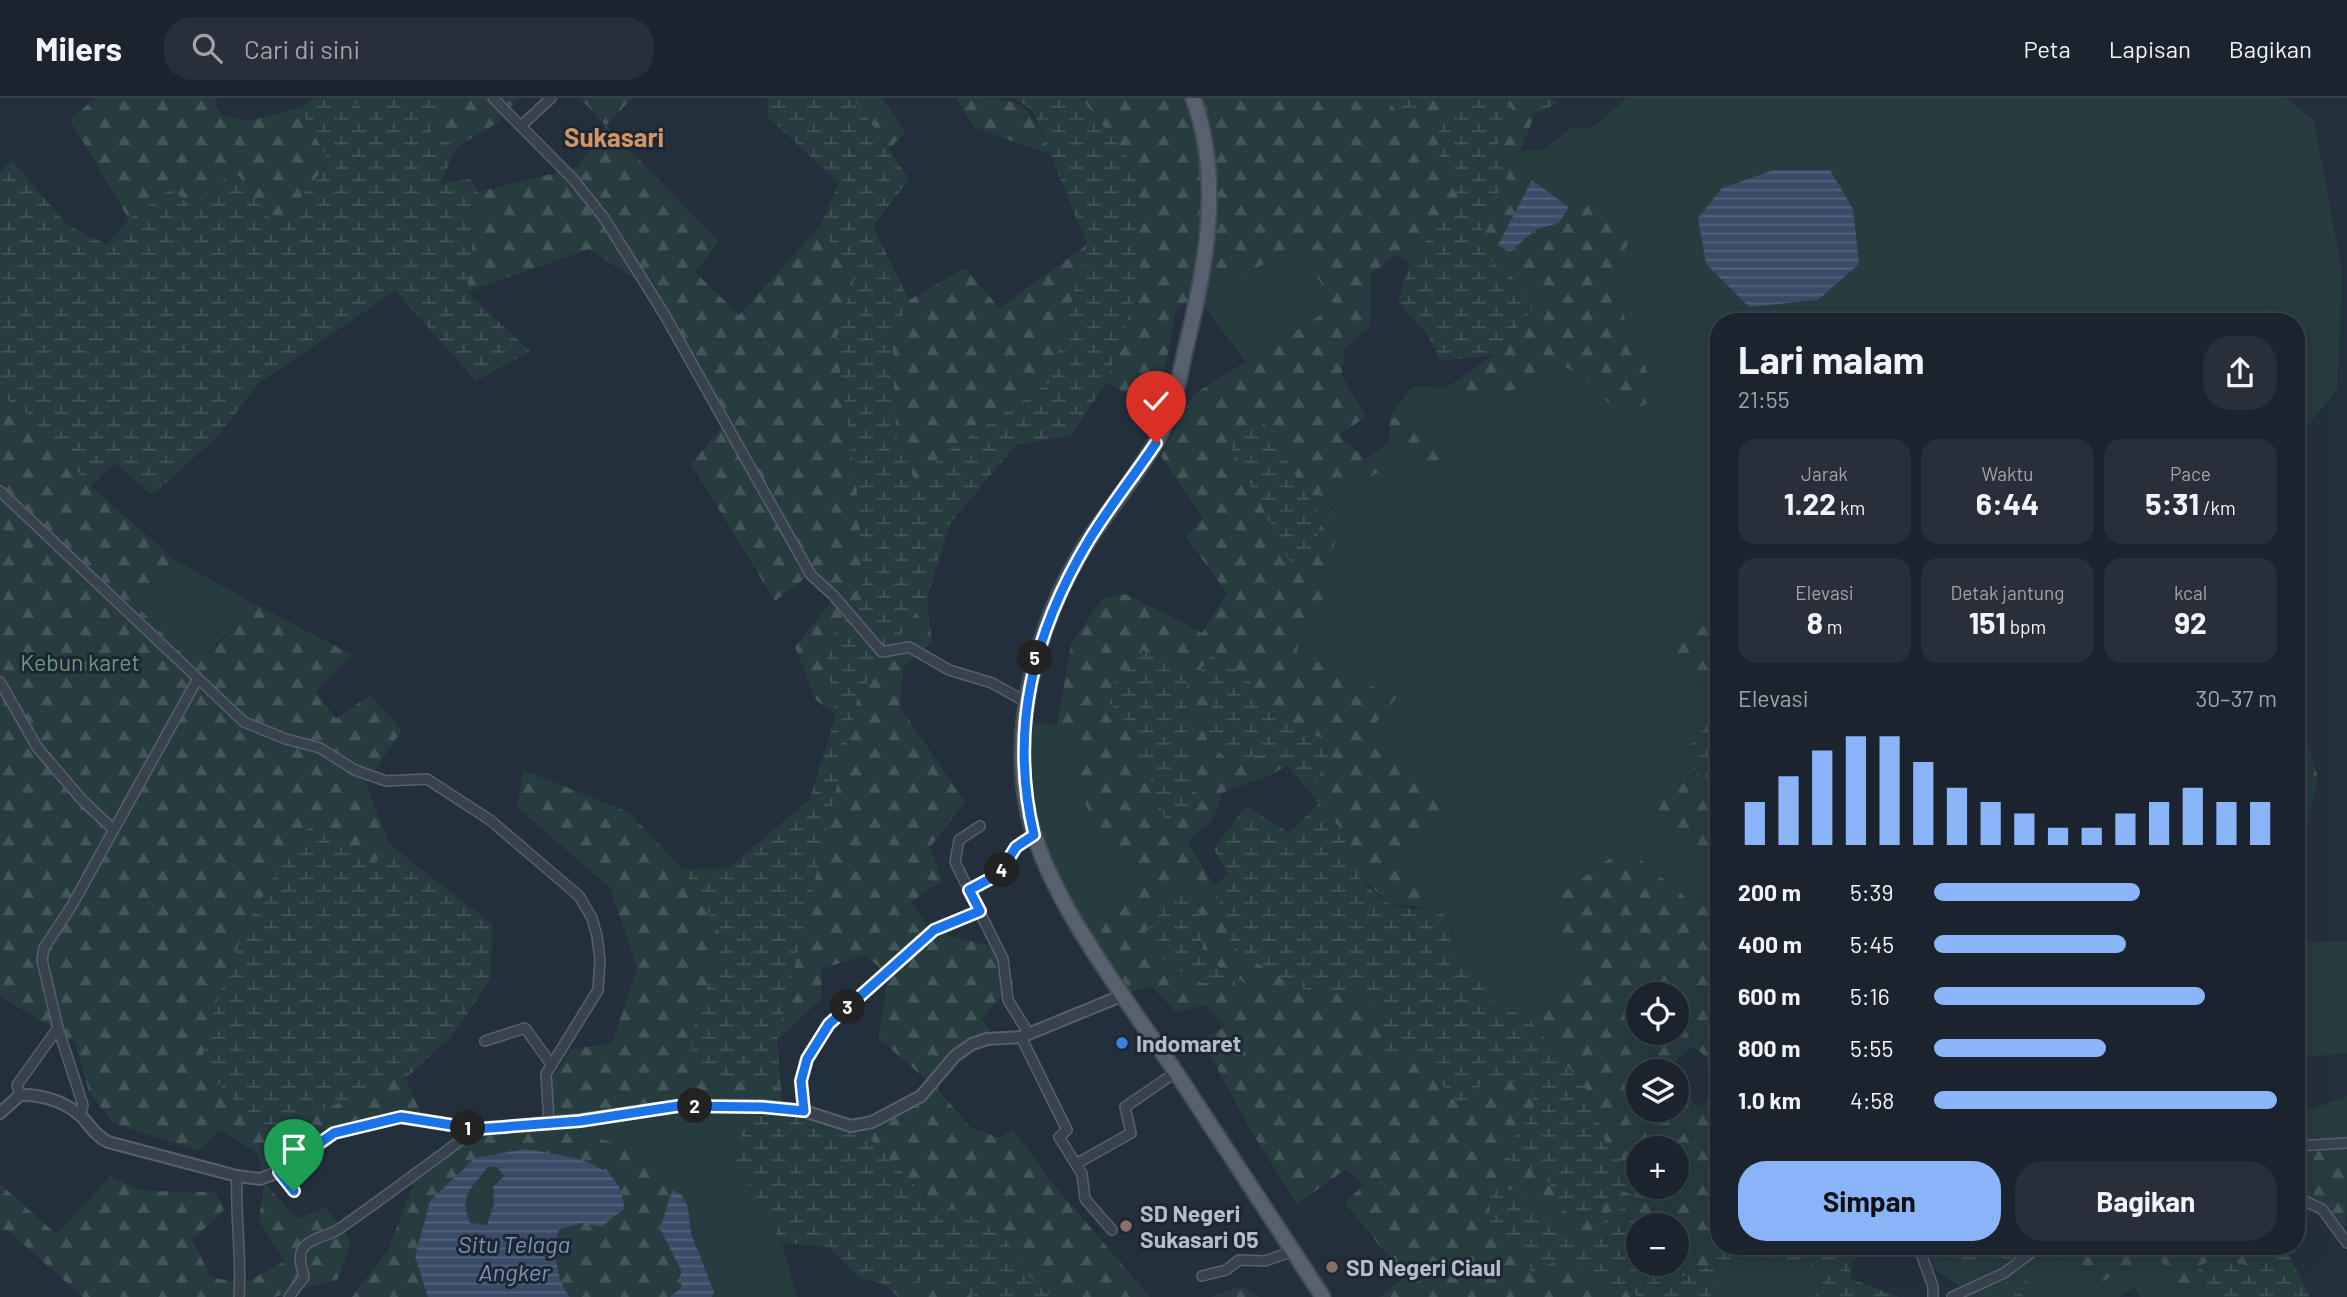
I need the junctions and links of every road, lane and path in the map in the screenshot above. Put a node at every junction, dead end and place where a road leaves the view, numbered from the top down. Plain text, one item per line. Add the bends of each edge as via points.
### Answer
1 (493, 98) edge
2 (551, 98) edge
3 (1192, 98) edge
4 (522, 125) junction
5 (0, 491) edge
6 (197, 680) junction
7 (0, 682) edge
8 (1026, 702) junction
9 (980, 826) dead end
10 (112, 828) junction
11 (1034, 835) junction
12 (969, 890) junction
13 (980, 911) junction
14 (1121, 996) junction
15 (58, 1028) junction
16 (1025, 1035) junction
17 (485, 1041) dead end
18 (551, 1064) junction
19 (1176, 1072) junction
20 (20, 1096) junction
21 (804, 1111) junction
22 (0, 1113) edge
23 (80, 1116) junction
24 (549, 1122) junction
25 (477, 1129) junction
26 (2347, 1143) edge
27 (2305, 1145) edge
28 (1076, 1164) junction
29 (279, 1172) junction
30 (237, 1176) junction
31 (294, 1191) dead end
32 (2305, 1201) edge
33 (1112, 1230) dead end
34 (2347, 1243) edge
35 (1293, 1251) junction
36 (1922, 1255) edge
37 (2028, 1255) edge
38 (1202, 1276) dead end
39 (239, 1297) edge
40 (289, 1297) edge
41 (1323, 1297) edge
42 (1933, 1297) edge
43 (1952, 1297) edge

1 - 4 street
2 - 4 street
3 - 8 main road via 1206,149 1210,215 1195,313 1176,393 1156,443 1075,563 1037,653
4 - 8 street via 604,218 663,312 811,575 882,652 909,647 949,670 992,683
5 - 6 street
6 - 10 street
6 - 18 street via 244,722 320,748 355,770 386,781 427,779 490,820 579,896 597,936 598,990
7 - 10 street via 37,747
8 - 11 main road via 1026,799
9 - 12 street via 960,840 955,850
10 - 15 street via 44,948 41,960
11 - 12 street via 1016,847 999,874
11 - 14 main road via 1066,903
12 - 13 street
13 - 16 street via 1003,959 1008,1000
13 - 21 street via 934,930 829,1024 807,1059 801,1081
14 - 16 street
14 - 19 main road
15 - 20 street via 17,1085
15 - 23 street via 78,1082 83,1105
16 - 21 street via 972,1044 955,1056 921,1096 872,1122 851,1126
16 - 28 street via 1067,1130 1059,1137
17 - 18 street via 525,1028
18 - 24 street via 545,1092
19 - 28 street via 1125,1107 1131,1133
19 - 35 main road
20 - 22 street
20 - 23 street via 48,1098
21 - 24 street via 678,1106
23 - 30 street via 108,1142
24 - 25 street
25 - 29 street via 413,1118 378,1121 334,1133
25 - 40 street via 408,1177 397,1190 334,1232 307,1243 300,1260 304,1277
26 - 27 street
28 - 33 street via 1085,1199
29 - 30 street via 260,1179
29 - 31 street
30 - 39 street via 235,1217 242,1255
32 - 34 street via 2322,1209
35 - 38 street via 1265,1261 1239,1260 1226,1270
35 - 41 main road
36 - 42 street
37 - 43 street via 2004,1273

